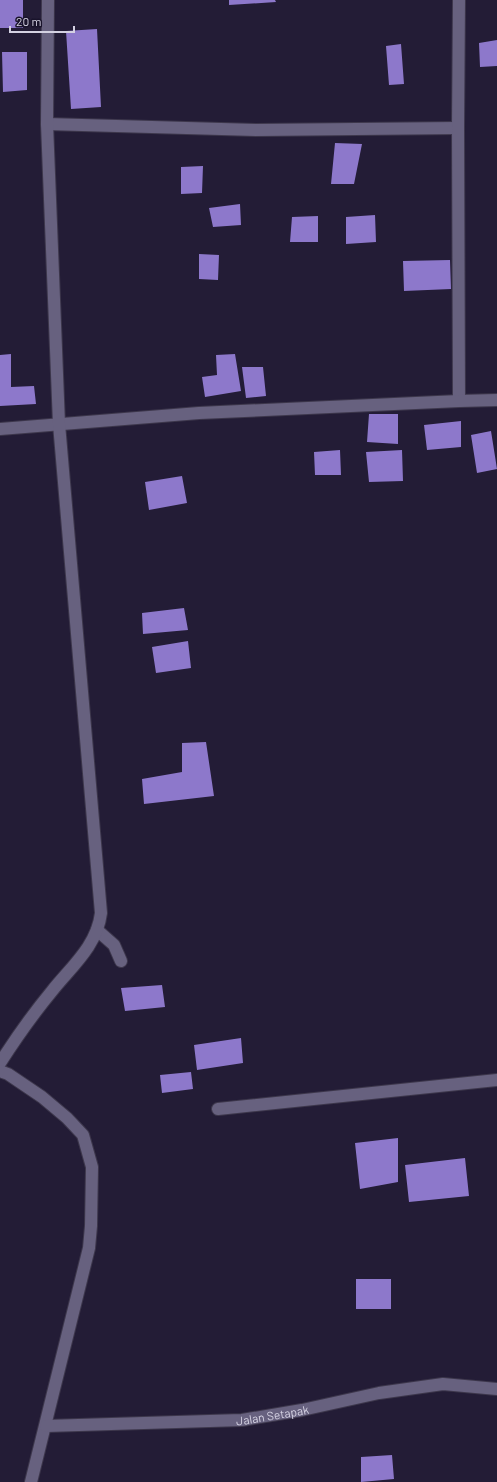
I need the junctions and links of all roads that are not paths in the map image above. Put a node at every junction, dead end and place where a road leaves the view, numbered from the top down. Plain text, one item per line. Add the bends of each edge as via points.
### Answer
1 (48, 0) edge
2 (459, 0) edge
3 (47, 124) junction
4 (458, 128) junction
5 (497, 400) edge
6 (459, 401) junction
7 (59, 424) junction
8 (0, 429) edge
9 (97, 930) junction
10 (121, 961) dead end
11 (0, 1063) edge
12 (0, 1071) edge
13 (497, 1080) edge
14 (218, 1110) dead end
15 (497, 1389) edge
16 (46, 1426) junction
17 (31, 1482) edge

1 - 3 street
2 - 4 street
3 - 4 street via 256,130
3 - 7 street
4 - 6 street
5 - 6 street
6 - 7 street via 199,413
7 - 8 street
7 - 9 street via 101,913
9 - 10 street via 114,945
9 - 11 street via 81,958 52,990
12 - 16 street via 42,1097 67,1118 83,1135 92,1168 88,1248
13 - 14 street
15 - 16 street, Jalan Setapak via 443,1384 379,1393 242,1420
16 - 17 street

